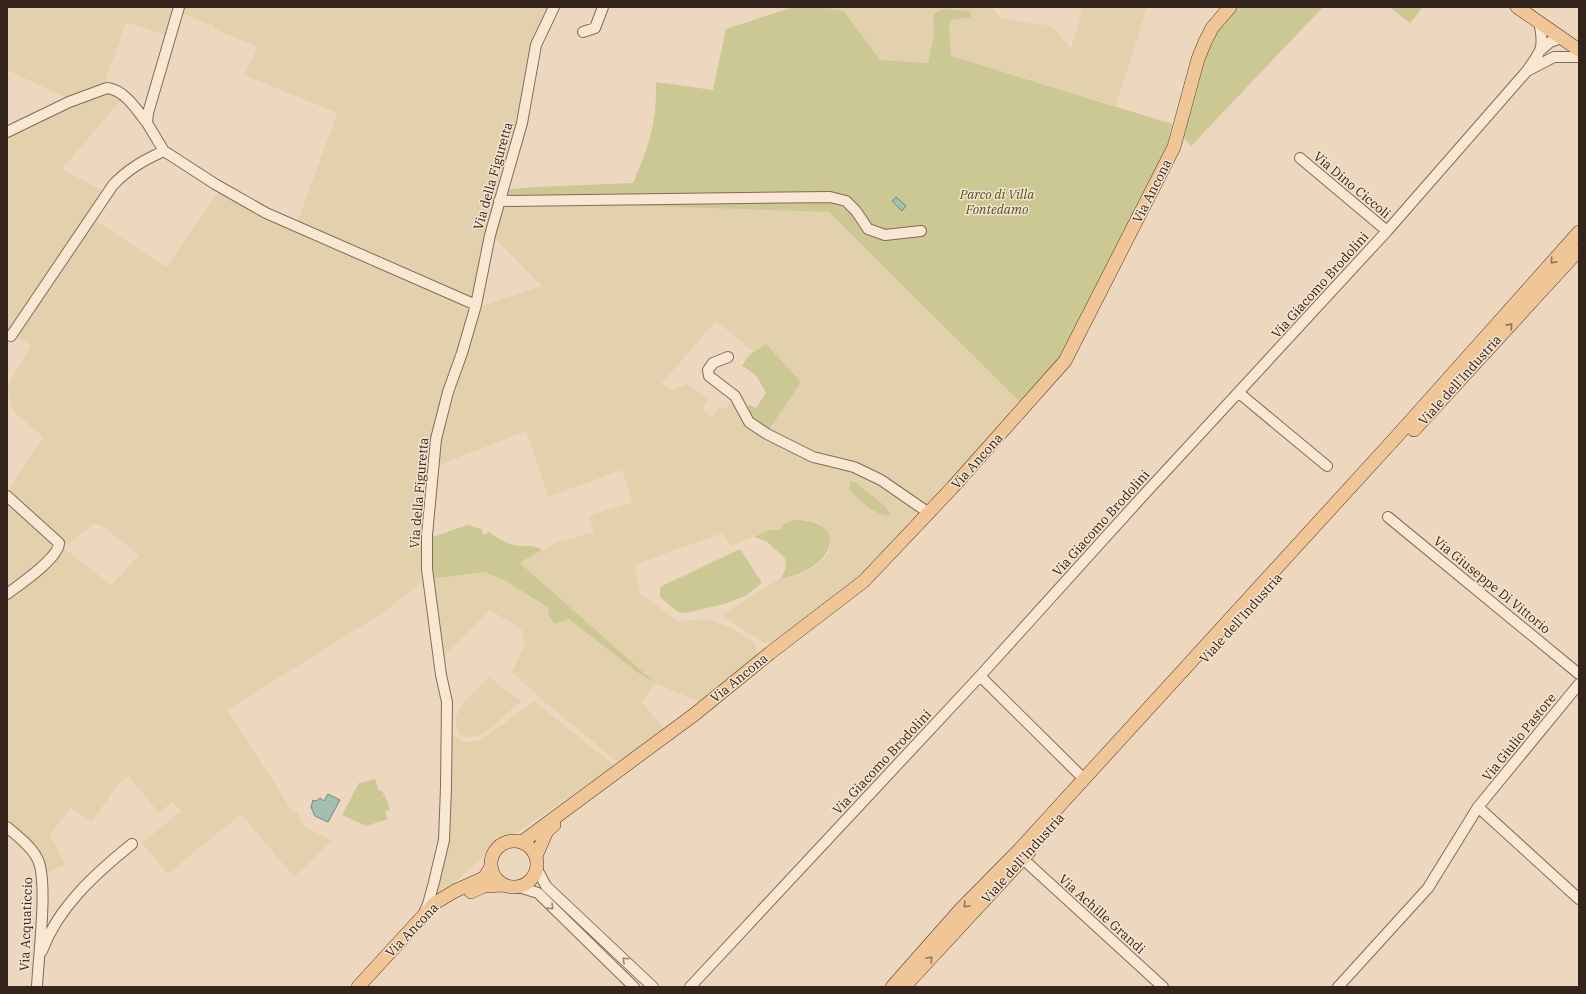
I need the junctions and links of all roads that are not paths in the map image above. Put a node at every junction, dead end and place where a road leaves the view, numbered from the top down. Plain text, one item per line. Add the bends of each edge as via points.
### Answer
1 (179, 7) edge
2 (554, 7) edge
3 (603, 7) edge
4 (1230, 7) edge
5 (1517, 7) edge
6 (1539, 22) junction
7 (583, 32) dead end
8 (1561, 38) junction
9 (1542, 49) junction
10 (1579, 50) edge
11 (1554, 57) junction
12 (1579, 57) edge
13 (1526, 72) junction
14 (147, 123) junction
15 (7, 132) edge
16 (164, 151) junction
17 (1300, 158) dead end
18 (499, 200) junction
19 (920, 231) dead end
20 (1387, 231) junction
21 (1579, 232) edge
22 (1579, 250) edge
23 (476, 305) junction
24 (11, 336) dead end
25 (728, 357) dead end
26 (1239, 393) junction
27 (1327, 466) dead end
28 (7, 496) edge
29 (929, 513) junction
30 (1388, 517) dead end
31 (7, 594) edge
32 (1579, 674) edge
33 (980, 676) junction
34 (1579, 684) edge
35 (1083, 778) junction
36 (578, 801) junction
37 (1478, 807) junction
38 (7, 827) edge
39 (522, 842) junction
40 (132, 844) dead end
41 (1023, 859) junction
42 (537, 862) junction
43 (491, 867) junction
44 (504, 885) junction
45 (519, 887) junction
46 (1579, 899) edge
47 (420, 920) junction
48 (38, 960) junction
49 (37, 987) edge
50 (358, 987) edge
51 (368, 987) edge
52 (634, 987) edge
53 (653, 987) edge
54 (690, 987) edge
55 (892, 987) edge
56 (904, 987) edge
57 (1163, 987) edge
58 (1338, 987) edge

1 - 14 street
2 - 18 street, Via della Figuretta via 536,45 522,123
3 - 7 street via 595,28
4 - 29 main road, Via Ancona via 1212,28 1198,59 1174,146 1065,361
5 - 6 main road
6 - 8 main road
6 - 9 street
8 - 9 street, Via Giacomo Brodolini via 1550,42
8 - 10 main road
8 - 11 street via 1560,48
9 - 13 street, Via Giacomo Brodolini
11 - 12 street, Via Giacomo Brodolini
11 - 13 street, Via Giacomo Brodolini
13 - 20 street, Via Giacomo Brodolini
14 - 15 street via 120,92 114,88 107,88 69,102
14 - 16 street
16 - 23 street via 266,213
16 - 24 street via 143,160 125,172 113,185
17 - 20 street, Via Dino Ciccoli
18 - 19 street via 830,197 846,201 868,230 885,235
18 - 23 street, Via della Figuretta
20 - 26 street, Via Giacomo Brodolini
21 -> 35 main road, Viale dell'Industria via 1393,441
41 -> 22 main road, Viale dell'Industria
23 - 47 street, Via della Figuretta via 448,392 436,439 432,473 427,569 438,661 447,702 446,794 444,840 428,904
25 - 29 street via 713,363 708,370 709,376 735,396 749,422 813,457 854,466 881,480
26 - 27 street
26 - 33 street, Via Giacomo Brodolini
28 - 31 street via 59,543 59,548 33,574
29 - 36 main road, Via Ancona via 864,581
30 - 32 street, Via Giuseppe Di Vittorio
33 - 35 street
33 - 54 street, Via Giacomo Brodolini
34 - 37 street, Via Giulio Pastore
35 -> 55 main road, Viale dell'Industria
36 - 39 main road, Via Ancona
36 - 42 main road, Via Ancona via 547,831
37 - 46 street
37 - 58 street, Via Giulio Pastore via 1428,888
38 - 48 street, Via Acquaticcio via 38,858 43,879
39 - 42 main road via 531,848
39 - 43 main road, Via Ancona via 508,842 498,847 492,856
40 - 48 street via 112,859 73,898 49,932
56 -> 41 main road, Viale dell'Industria
41 - 57 street, Via Achille Grandi
42 - 45 main road, Via Ancona via 531,881
53 -> 42 street via 546,886
43 - 44 main road via 495,877
43 - 47 main road, Via Ancona via 484,878 435,903
44 - 45 main road, Via Ancona
44 - 51 main road, Via Ancona via 484,886 458,897 439,910
45 -> 52 street via 538,893
47 - 50 main road, Via Ancona
48 - 49 street, Via Acquaticcio

